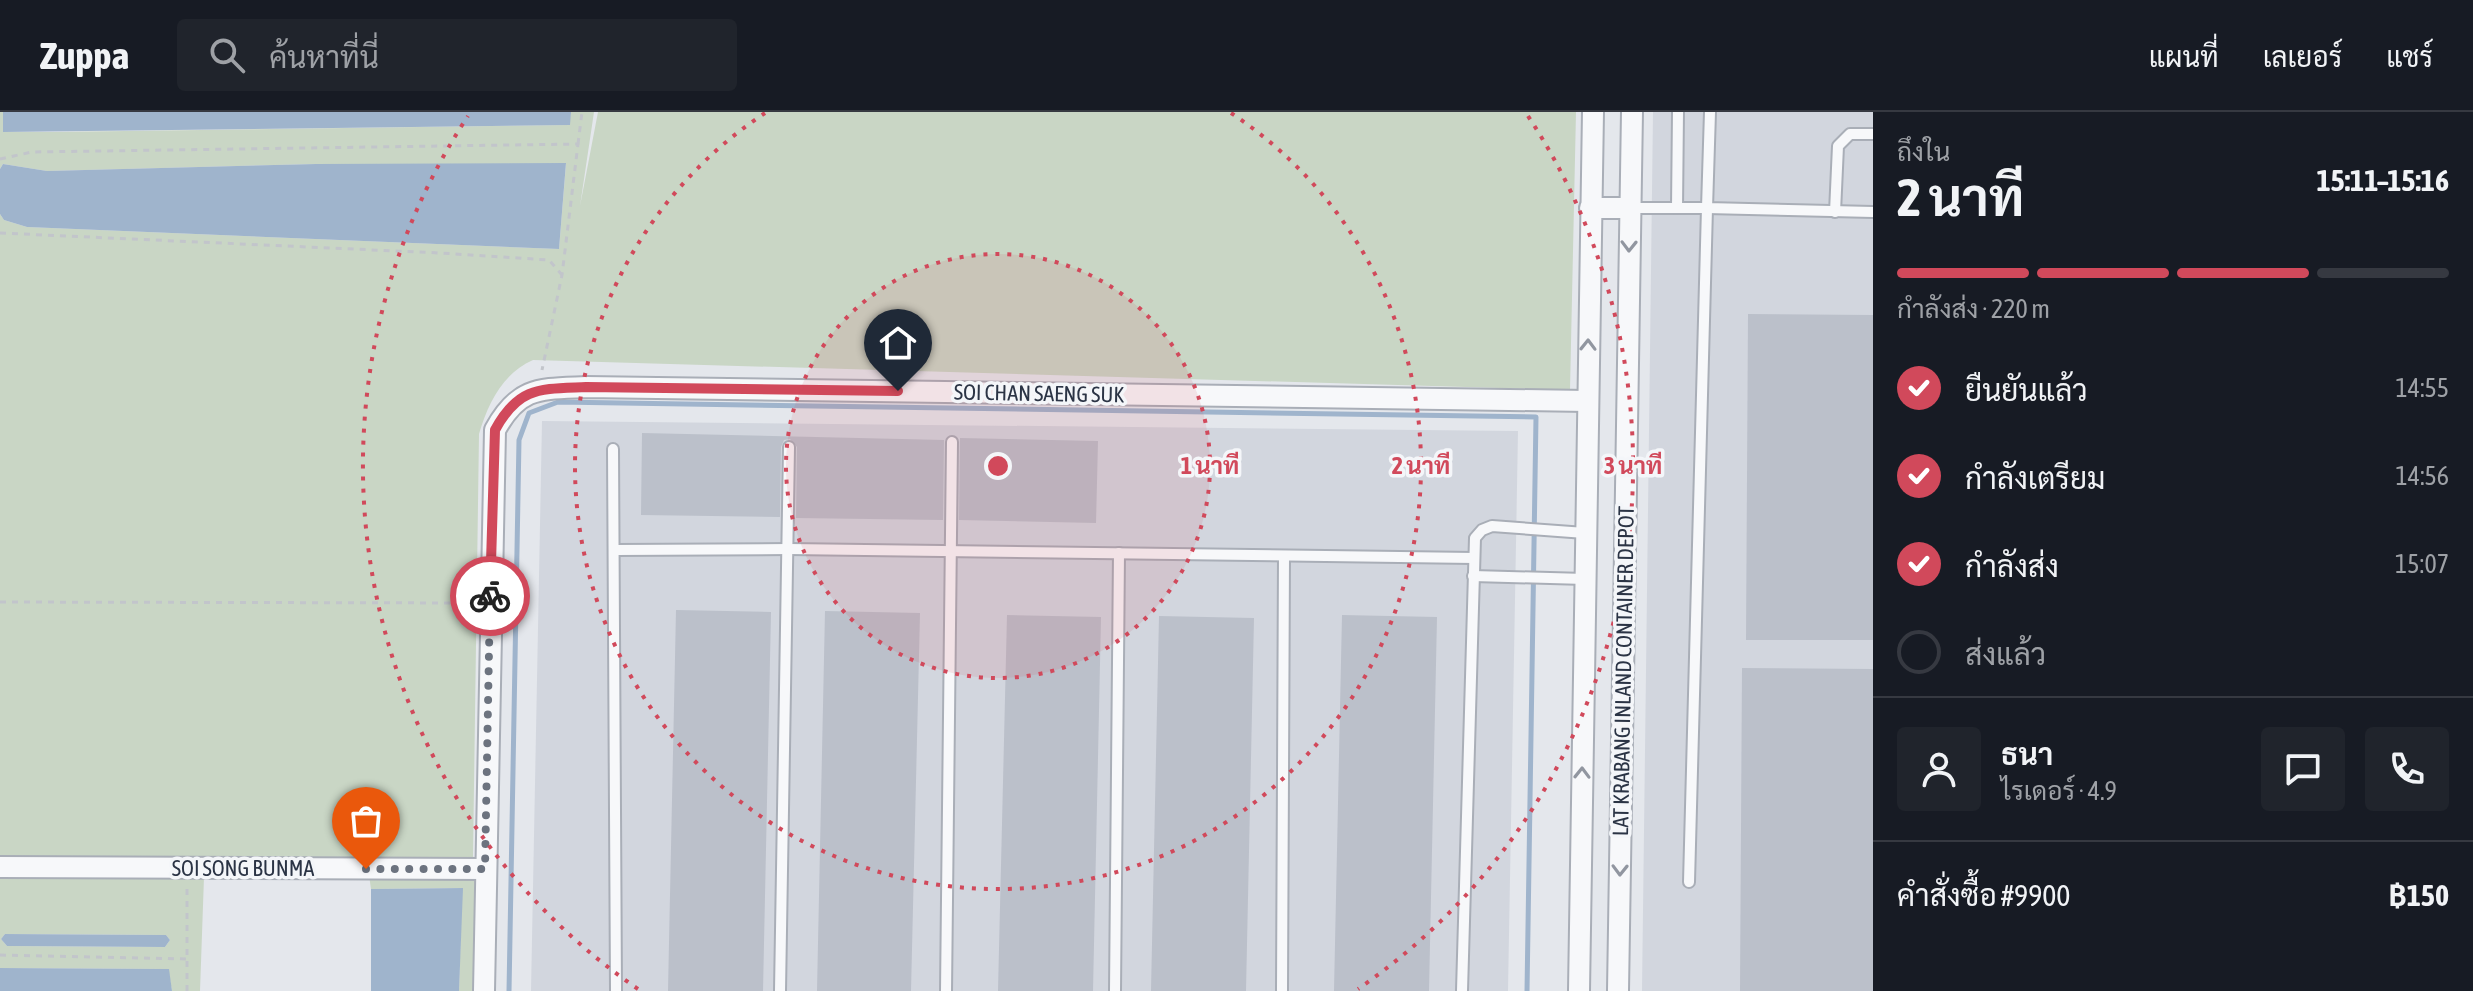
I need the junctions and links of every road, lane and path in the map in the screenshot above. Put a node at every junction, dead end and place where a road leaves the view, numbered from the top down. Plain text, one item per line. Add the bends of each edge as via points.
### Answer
1 (582, 112) edge
2 (1593, 112) edge
3 (1632, 112) edge
4 (1678, 112) edge
5 (1710, 112) edge
6 (1873, 134) edge
7 (578, 144) junction
8 (0, 159) edge
9 (1590, 208) junction
10 (1630, 208) junction
11 (1677, 208) junction
12 (1707, 208) junction
13 (1835, 212) junction
14 (1873, 212) edge
15 (0, 233) edge
16 (562, 275) junction
17 (537, 389) junction
18 (1587, 401) junction
19 (952, 442) dead end
20 (789, 447) dead end
21 (613, 449) dead end
22 (1585, 533) junction
23 (789, 549) junction
24 (615, 550) junction
25 (951, 551) junction
26 (1119, 553) junction
27 (1284, 556) junction
28 (1474, 558) junction
29 (1473, 576) junction
30 (1585, 579) junction
31 (0, 602) edge
32 (490, 603) junction
33 (0, 867) edge
34 (187, 868) junction
35 (485, 869) junction
36 (1689, 882) dead end
37 (0, 955) edge
38 (187, 959) junction
39 (187, 991) edge
40 (484, 991) edge
41 (616, 991) edge
42 (780, 991) edge
43 (946, 991) edge
44 (1115, 991) edge
45 (1282, 991) edge
46 (1462, 991) edge
47 (1579, 991) edge
48 (1618, 991) edge

1 - 7 path
2 - 9 street, LAT KRABANG INLAND CONTAINER DEPOT
3 - 10 street, LAT KRABANG INLAND CONTAINER DEPOT
4 - 11 lane
5 - 12 lane
6 - 13 lane via 1850,134 1838,146
7 - 8 path via 32,152
7 - 16 path
9 - 10 street
18 -> 9 street, LAT KRABANG INLAND CONTAINER DEPOT
10 - 11 lane
10 -> 48 street, LAT KRABANG INLAND CONTAINER DEPOT
11 - 12 lane
12 - 13 lane
12 - 36 lane
13 - 14 lane
15 - 16 path via 549,260
16 - 17 path
17 - 18 street, SOI CHAN SAENG SUK
17 - 32 street via 506,411 495,430
18 - 22 street, LAT KRABANG INLAND CONTAINER DEPOT
19 - 25 lane
20 - 23 lane
21 - 24 lane
22 - 28 lane via 1492,526 1475,538
22 - 30 street, LAT KRABANG INLAND CONTAINER DEPOT
23 - 24 lane
23 - 25 lane
23 - 42 lane
24 - 41 lane
25 - 26 lane
25 - 43 lane
26 - 27 lane
26 - 44 lane
27 - 28 lane
27 - 45 lane
28 - 29 lane
29 - 30 lane
29 - 46 lane
47 -> 30 street, LAT KRABANG INLAND CONTAINER DEPOT
31 - 32 path
32 - 35 street
33 - 34 street, SOI SONG BUNMA
34 - 35 street, SOI SONG BUNMA
34 - 38 path
35 - 40 street
37 - 38 path
38 - 39 path

